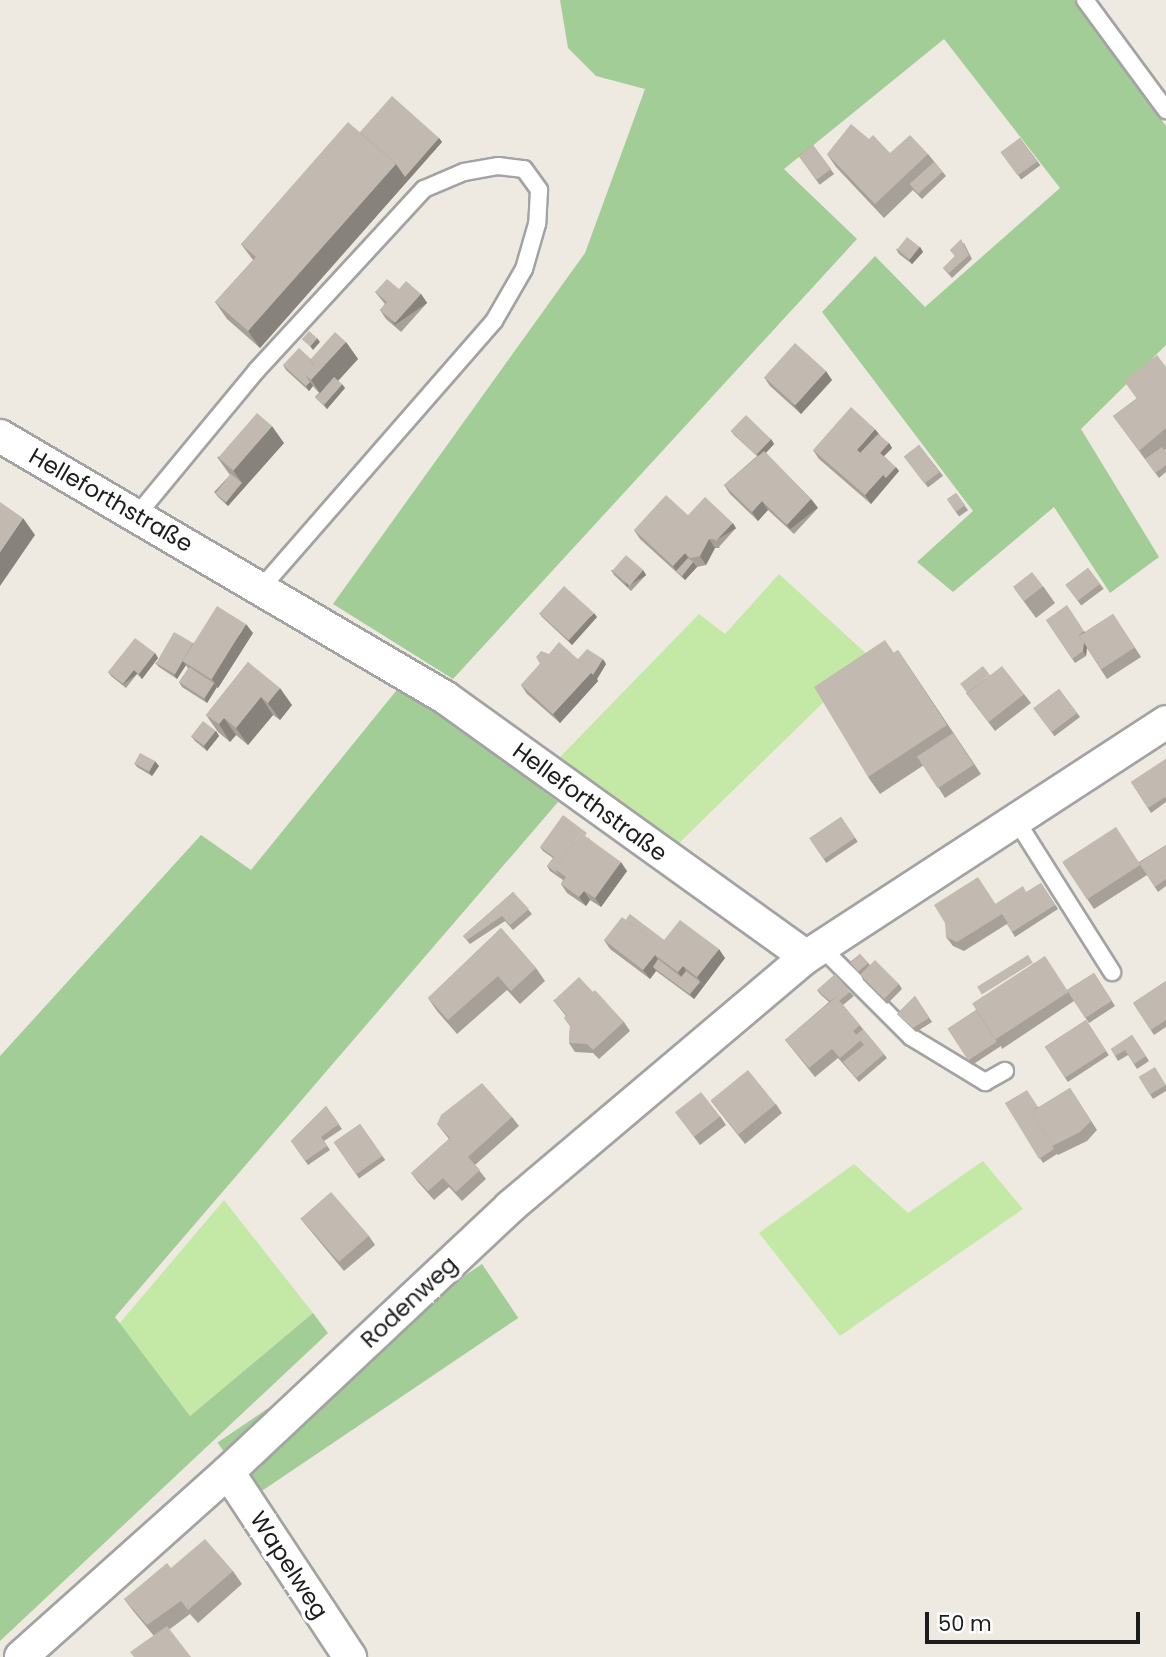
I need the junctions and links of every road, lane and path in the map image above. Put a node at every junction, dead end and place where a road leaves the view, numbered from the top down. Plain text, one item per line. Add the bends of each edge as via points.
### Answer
1 (1085, 0) edge
2 (1166, 110) edge
3 (0, 436) edge
4 (138, 515) junction
5 (262, 587) junction
6 (1166, 722) edge
7 (1016, 820) junction
8 (814, 952) junction
9 (1112, 972) dead end
10 (1005, 1070) dead end
11 (228, 1472) junction
12 (20, 1657) edge
13 (350, 1657) edge

1 - 2 lane
3 - 4 street, Helleforthstraße
4 - 5 street, Helleforthstraße
4 - 5 lane via 256,371 424,188 464,172 498,166 524,169 539,190 537,224 524,269 494,320
5 - 8 street, Helleforthstraße via 446,698
6 - 7 street
7 - 8 street
7 - 9 lane
8 - 10 lane via 911,1037 985,1082
8 - 11 street, Rodenweg via 510,1206
11 - 12 street, Rodenweg
11 - 13 street, Wapelweg

